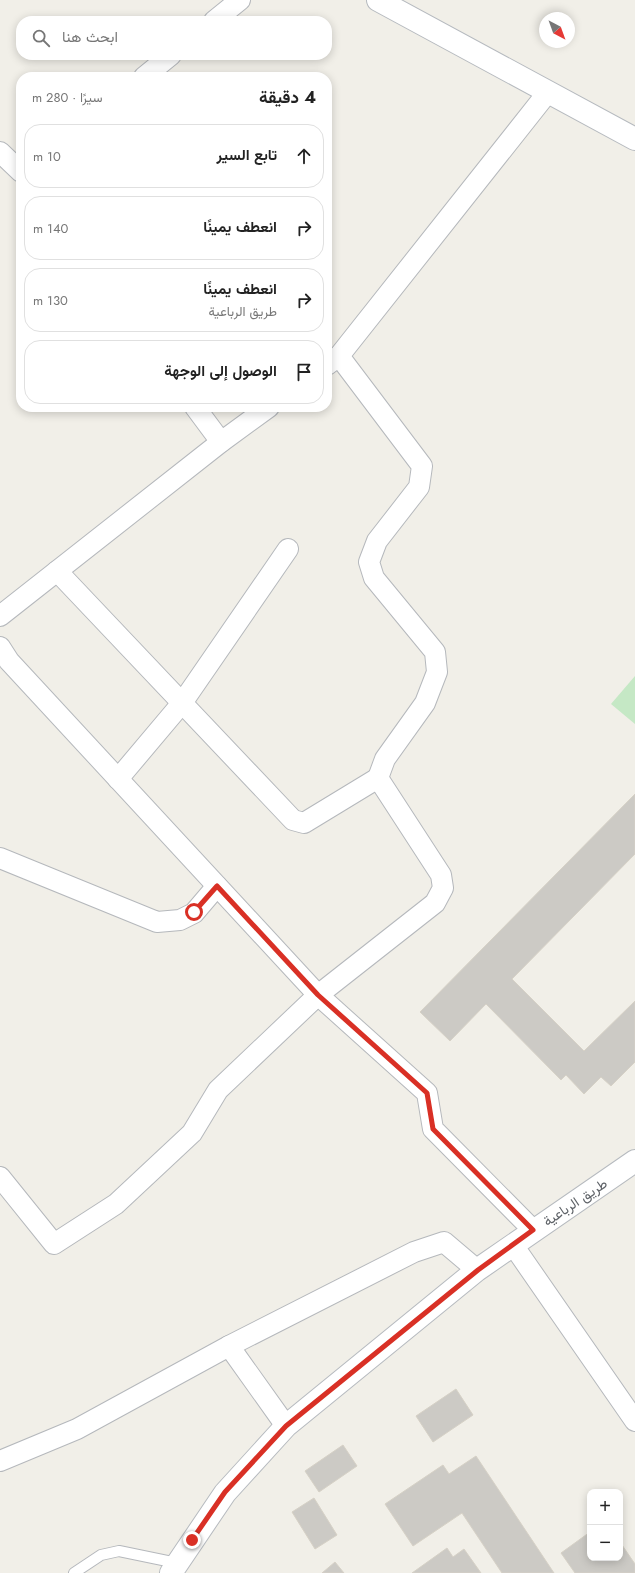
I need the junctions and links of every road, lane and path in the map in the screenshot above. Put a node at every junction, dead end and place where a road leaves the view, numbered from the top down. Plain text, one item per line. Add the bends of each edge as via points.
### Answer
1 (240, 0) edge
2 (378, 0) edge
3 (220, 16) edge
4 (165, 60) edge
5 (150, 72) edge
6 (548, 92) junction
7 (635, 139) edge
8 (0, 152) edge
9 (16, 167) edge
10 (333, 360) edge
11 (199, 412) edge
12 (262, 412) edge
13 (221, 442) junction
14 (288, 549) dead end
15 (57, 571) junction
16 (0, 616) edge
17 (3, 660) edge
18 (182, 703) junction
19 (378, 778) junction
20 (118, 779) junction
21 (0, 858) edge
22 (217, 886) junction
23 (318, 995) junction
24 (635, 1161) edge
25 (0, 1178) edge
26 (533, 1230) junction
27 (513, 1245) junction
28 (478, 1270) junction
29 (229, 1346) junction
30 (635, 1421) edge
31 (286, 1426) junction
32 (0, 1461) edge
33 (174, 1568) edge
34 (74, 1573) edge

1 - 3 street
2 - 6 street
4 - 5 street
6 - 7 street
6 - 10 street
8 - 9 street
10 - 19 street via 422,466 419,487 377,541 369,562 374,578 435,652 437,672 425,703 385,759
11 - 13 street
12 - 13 street
13 - 15 street
14 - 18 street
15 - 16 street
15 - 18 street
17 - 20 street
18 - 19 street via 293,820 304,823
18 - 20 street
19 - 23 street via 441,875 444,888 435,903
20 - 22 street
21 - 22 street via 157,922 180,920 194,912
22 - 23 street
23 - 25 street via 218,1090 192,1133 116,1204 54,1244
23 - 26 street via 427,1093 433,1129
24 - 26 street, طريق الرباعية
26 - 27 street, طريق الرباعية
27 - 28 street, طريق الرباعية
27 - 30 street
28 - 29 street via 444,1242 414,1252
28 - 31 street, طريق الرباعية
29 - 31 street
29 - 32 street via 77,1429
31 - 33 street, طريق الرباعية via 225,1492
33 - 34 lane via 119,1551 101,1555

